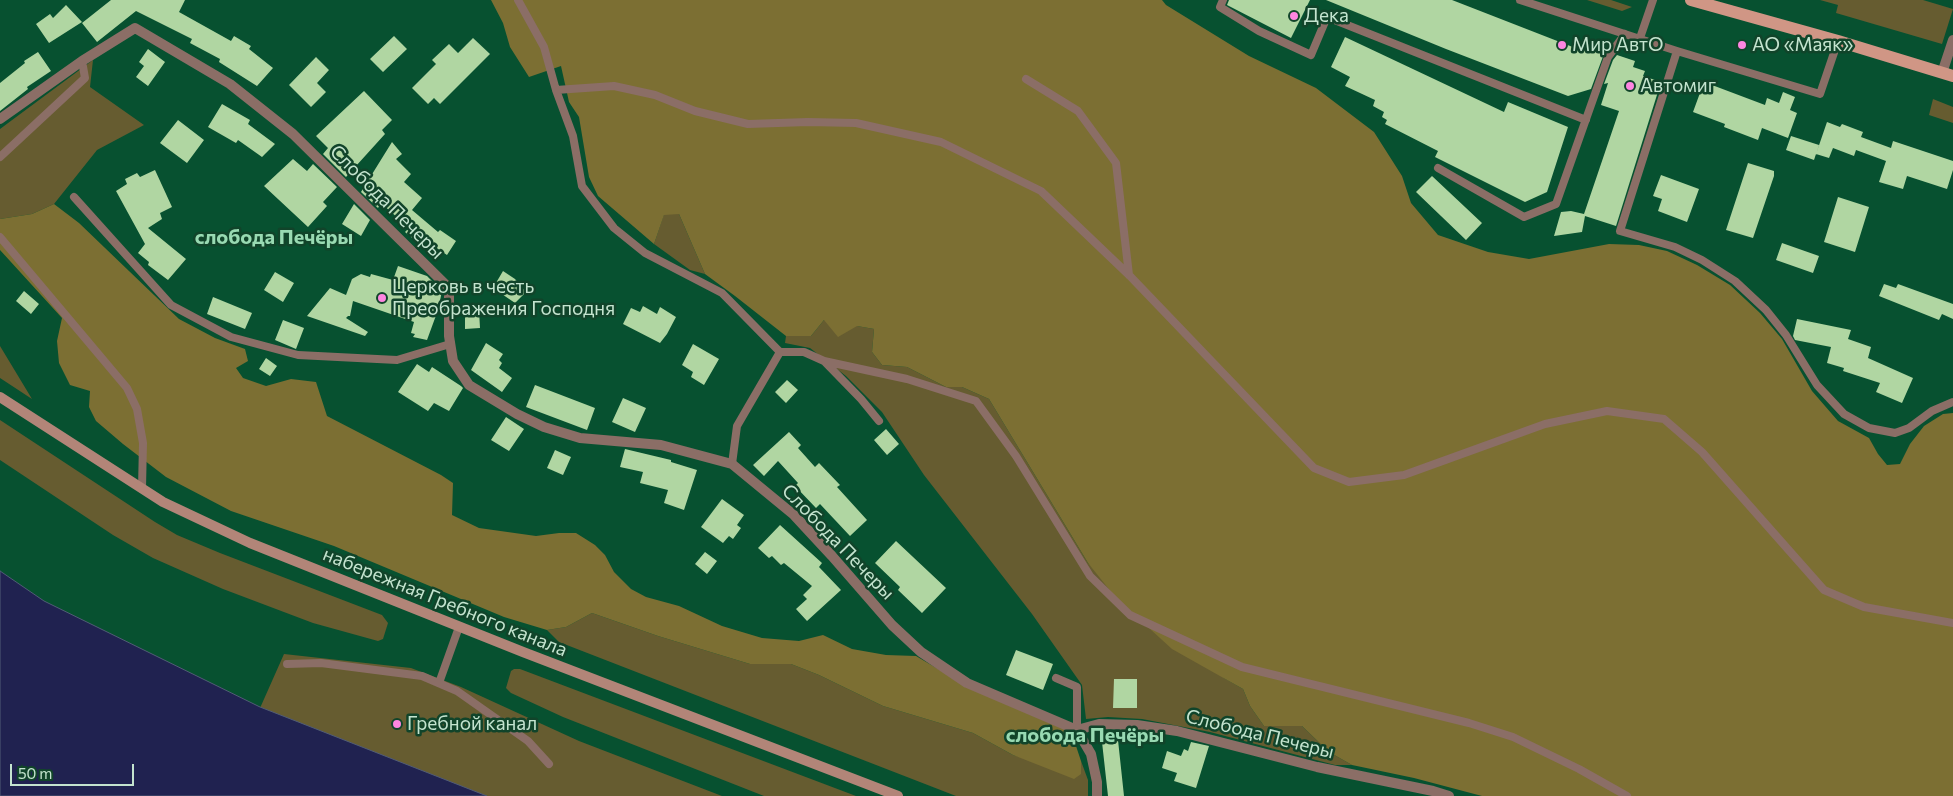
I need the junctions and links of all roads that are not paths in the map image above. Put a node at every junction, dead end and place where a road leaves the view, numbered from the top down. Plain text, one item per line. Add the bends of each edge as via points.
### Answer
1 (518, 0) edge
2 (1224, 0) edge
3 (1520, 0) edge
4 (1653, 0) edge
5 (1690, 0) edge
6 (1625, 34) junction
7 (1640, 38) junction
8 (1953, 40) edge
9 (1838, 41) junction
10 (1677, 51) junction
11 (82, 61) junction
12 (1948, 74) edge
13 (1026, 79) dead end
14 (556, 90) junction
15 (0, 119) edge
16 (1586, 120) junction
17 (0, 157) edge
18 (1438, 168) dead end
19 (74, 197) dead end
20 (0, 237) edge
21 (1129, 274) junction
22 (450, 344) junction
23 (780, 352) junction
24 (824, 361) junction
25 (0, 397) edge
26 (1953, 402) edge
27 (879, 420) dead end
28 (732, 464) junction
29 (142, 488) junction
30 (1953, 622) edge
31 (460, 627) junction
32 (287, 664) dead end
33 (1056, 678) dead end
34 (439, 683) junction
35 (1077, 730) junction
36 (549, 764) dead end
37 (898, 796) edge
38 (1097, 796) edge
39 (1449, 796) edge
40 (1628, 796) edge

1 - 14 lane via 544,47
2 - 16 lane via 1220,7 1259,31 1311,55 1327,17
3 - 6 lane
4 - 7 lane
5 - 9 main road
6 - 7 lane
6 - 16 lane via 1610,52
7 - 10 lane
8 - 12 street
9 - 10 lane via 1820,94
9 - 12 main road
10 - 26 lane via 1620,231 1675,247 1735,281 1766,310 1786,335 1816,385 1844,414 1869,428 1895,433 1910,428 1932,411
11 - 15 street, Слобода Печеры
11 - 17 lane via 85,78
11 - 22 street, Слобода Печеры via 135,28 230,84 294,134 449,288
13 - 21 lane via 1078,111 1116,163
14 - 21 lane via 614,86 655,95 696,111 748,124 856,123 941,142 1042,191
14 - 23 lane via 573,136 582,186 614,228 646,253 722,293
16 - 18 lane via 1556,204 1524,217
19 - 22 lane via 171,305 231,337 298,355 397,360
20 - 29 lane via 127,388 137,409 143,443
21 - 30 lane via 1314,468 1349,482 1404,475 1545,424 1607,411 1664,420 1702,452 1824,590 1864,607
22 - 28 street, Слобода Печеры via 453,361 469,385 544,427 580,438 661,445
23 - 24 lane via 804,352
23 - 28 lane via 737,426
24 - 27 lane
24 - 40 lane via 907,379 976,401 1016,456 1090,576 1130,615 1242,667 1469,723 1513,737
25 - 29 street, набережная Гребного канала
28 - 35 street, Слобода Печеры via 794,515 892,625 921,652 967,683
29 - 31 street, набережная Гребного канала via 163,502 250,543
31 - 34 lane
31 - 37 street, набережная Гребного канала
32 - 34 lane via 321,663 413,674
33 - 35 lane via 1077,687
34 - 36 lane via 457,691 528,741
35 - 38 street via 1091,754
35 - 39 street, Слобода Печеры via 1099,724 1177,731 1307,765

